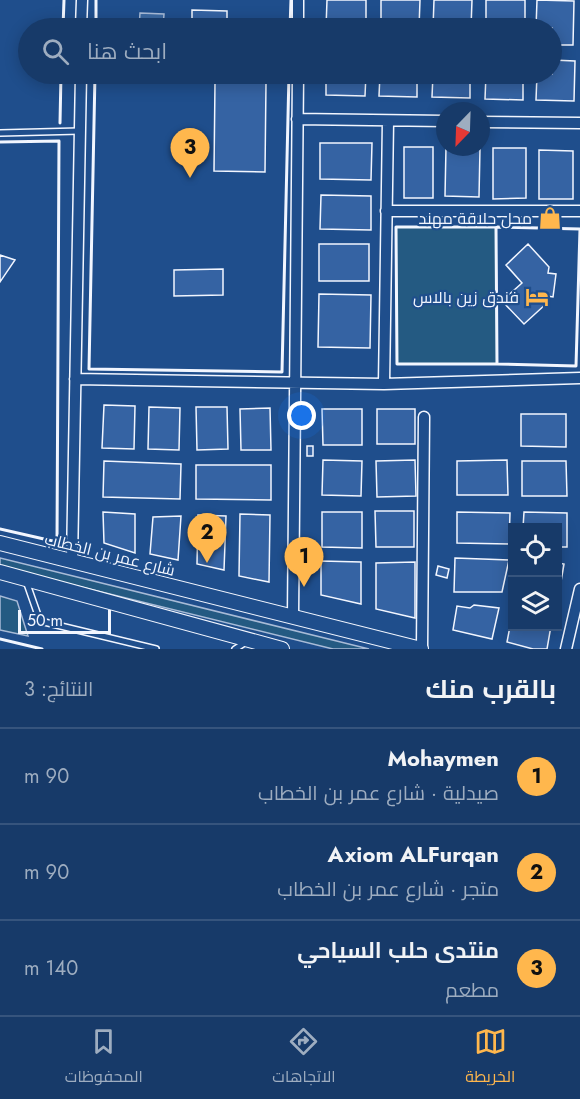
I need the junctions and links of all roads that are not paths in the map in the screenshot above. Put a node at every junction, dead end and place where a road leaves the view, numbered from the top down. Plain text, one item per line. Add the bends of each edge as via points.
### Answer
1 (82, 0) edge
2 (298, 0) edge
3 (81, 18) edge
4 (298, 18) edge
5 (81, 84) edge
6 (298, 84) edge
7 (297, 119) junction
8 (388, 121) junction
9 (436, 121) edge
10 (490, 122) edge
11 (580, 123) edge
12 (80, 131) junction
13 (0, 133) edge
14 (386, 211) junction
15 (580, 211) edge
16 (580, 378) edge
17 (75, 379) junction
18 (295, 383) junction
19 (384, 384) junction
20 (424, 417) dead end
21 (0, 543) edge
22 (72, 561) junction
23 (0, 572) edge
24 (26, 579) junction
25 (580, 589) edge
26 (293, 616) junction
27 (250, 640) junction
28 (156, 649) edge
29 (235, 649) edge
30 (281, 649) edge
31 (422, 649) edge
32 (566, 649) edge

1 - 3 street
2 - 4 street
5 - 12 street
6 - 7 street
7 - 8 street
7 - 18 street
8 - 9 street
8 - 14 street
10 - 11 street
12 - 13 lane
12 - 17 street
14 - 15 street
14 - 19 street
16 - 19 street
17 - 18 street
17 - 22 street
18 - 19 street
18 - 26 street
20 - 31 street
21 - 22 street, شارع عمر بن الخطاب
22 - 26 street, شارع عمر بن الخطاب
23 - 24 street
24 - 27 street
24 - 28 lane via 40,621
25 - 32 street
26 - 31 street, شارع عمر بن الخطاب
27 - 29 lane
27 - 30 street

